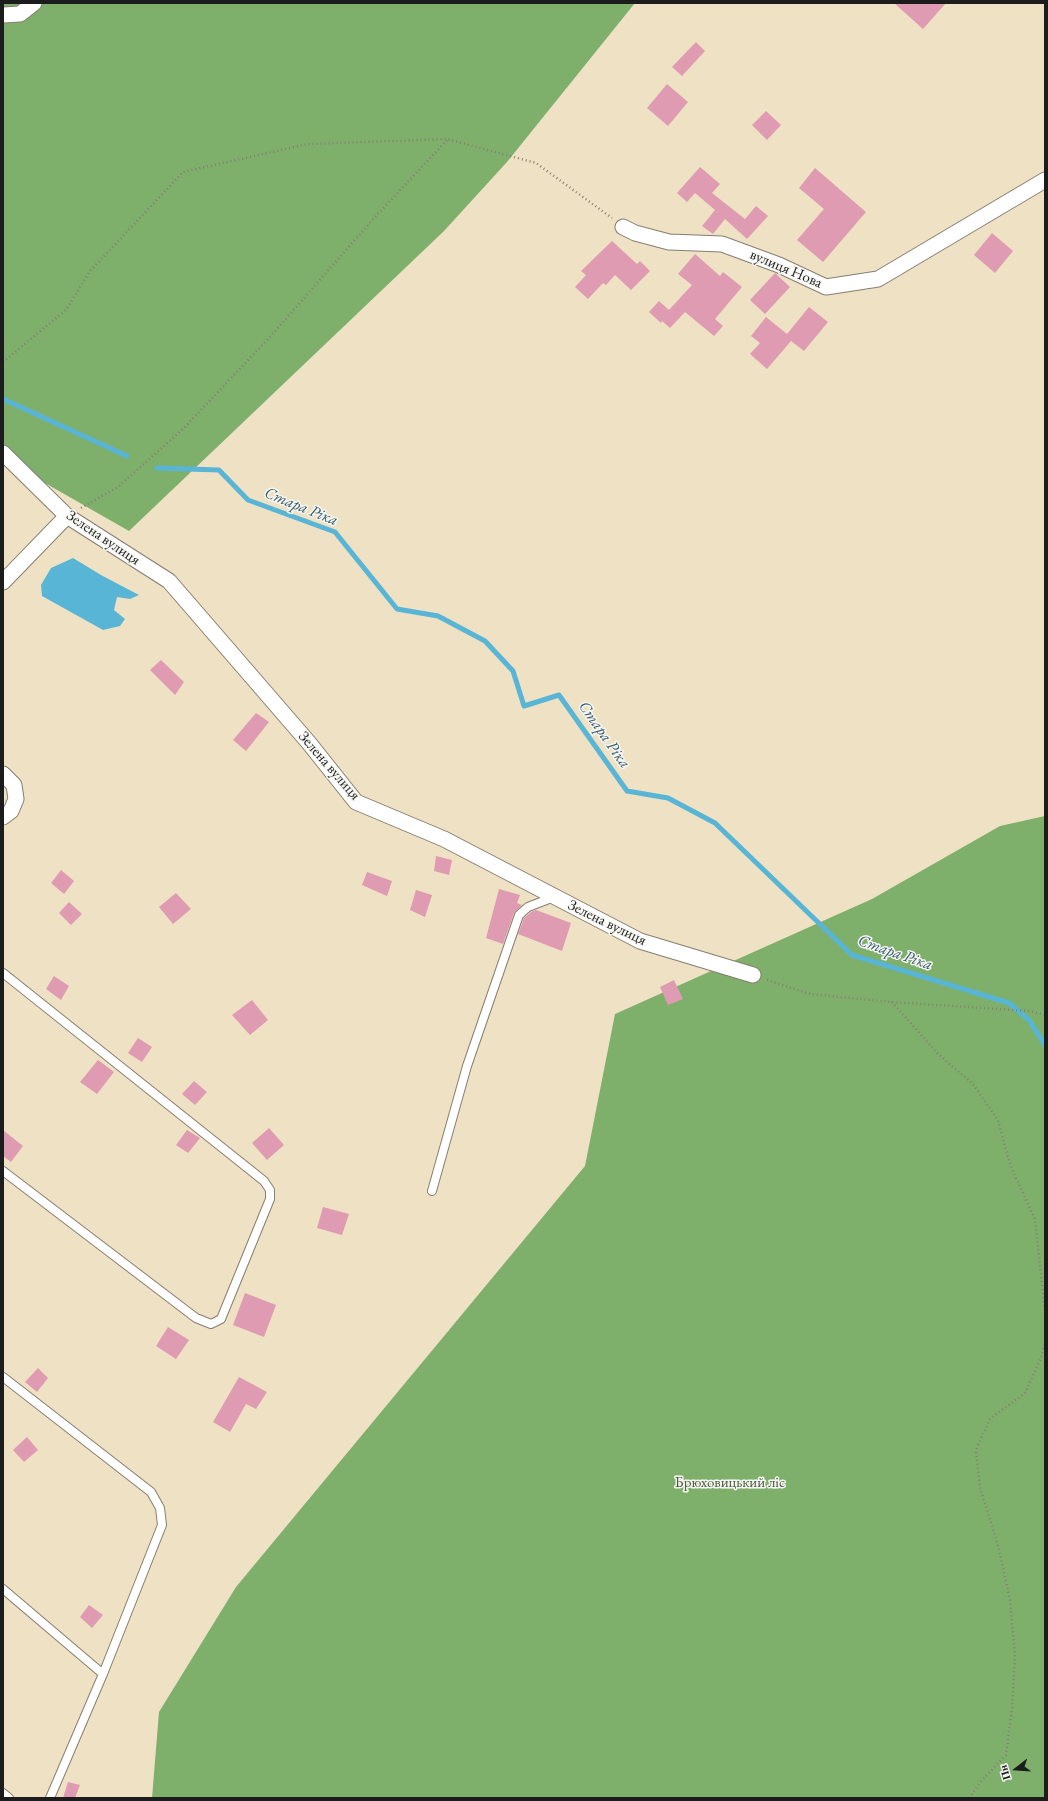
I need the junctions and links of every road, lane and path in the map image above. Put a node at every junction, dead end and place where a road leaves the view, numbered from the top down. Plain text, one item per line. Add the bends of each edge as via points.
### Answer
1 (34, 3) edge
2 (3, 15) edge
3 (447, 139) junction
4 (1045, 180) edge
5 (623, 227) joint
6 (3, 362) edge
7 (3, 453) edge
8 (67, 516) junction
9 (3, 582) edge
10 (3, 774) edge
11 (3, 817) edge
12 (554, 897) junction
13 (3, 973) edge
14 (753, 975) joint
15 (892, 1002) junction
16 (1045, 1015) edge
17 (3, 1171) edge
18 (432, 1191) dead end
19 (1045, 1312) edge
20 (1045, 1343) edge
21 (3, 1377) edge
22 (3, 1589) edge
23 (103, 1674) junction
24 (3, 1793) edge
25 (9, 1798) edge
26 (50, 1798) edge
27 (969, 1798) edge

1 - 2 street via 20,14
3 - 5 path via 536,163
3 - 6 path via 308,144 183,172 90,270 66,310
3 - 8 path via 269,338 182,430 118,487
4 - 5 street, вулиця Нова via 878,279 826,287 779,265 722,244 669,242 634,233
7 - 8 street, Зелена вулиця
8 - 9 street
8 - 12 street, Зелена вулиця via 169,581 309,743 356,802 444,839
10 - 11 street via 14,785 16,800 11,811
12 - 14 street, Зелена вулиця via 640,941
12 - 18 lane via 528,907 519,915 467,1066
13 - 17 lane via 264,1181 270,1190 270,1199 221,1319 211,1324 196,1318
14 - 15 path via 810,994
15 - 16 path via 1029,1011
15 - 19 path via 938,1054 972,1084 998,1120 1010,1165 1035,1220
20 - 27 path via 1025,1393 990,1419 976,1450 980,1487 1000,1550 1010,1600 1015,1655 1006,1755
21 - 23 lane via 151,1492 160,1508 162,1525
22 - 23 lane
23 - 26 lane
24 - 25 lane

